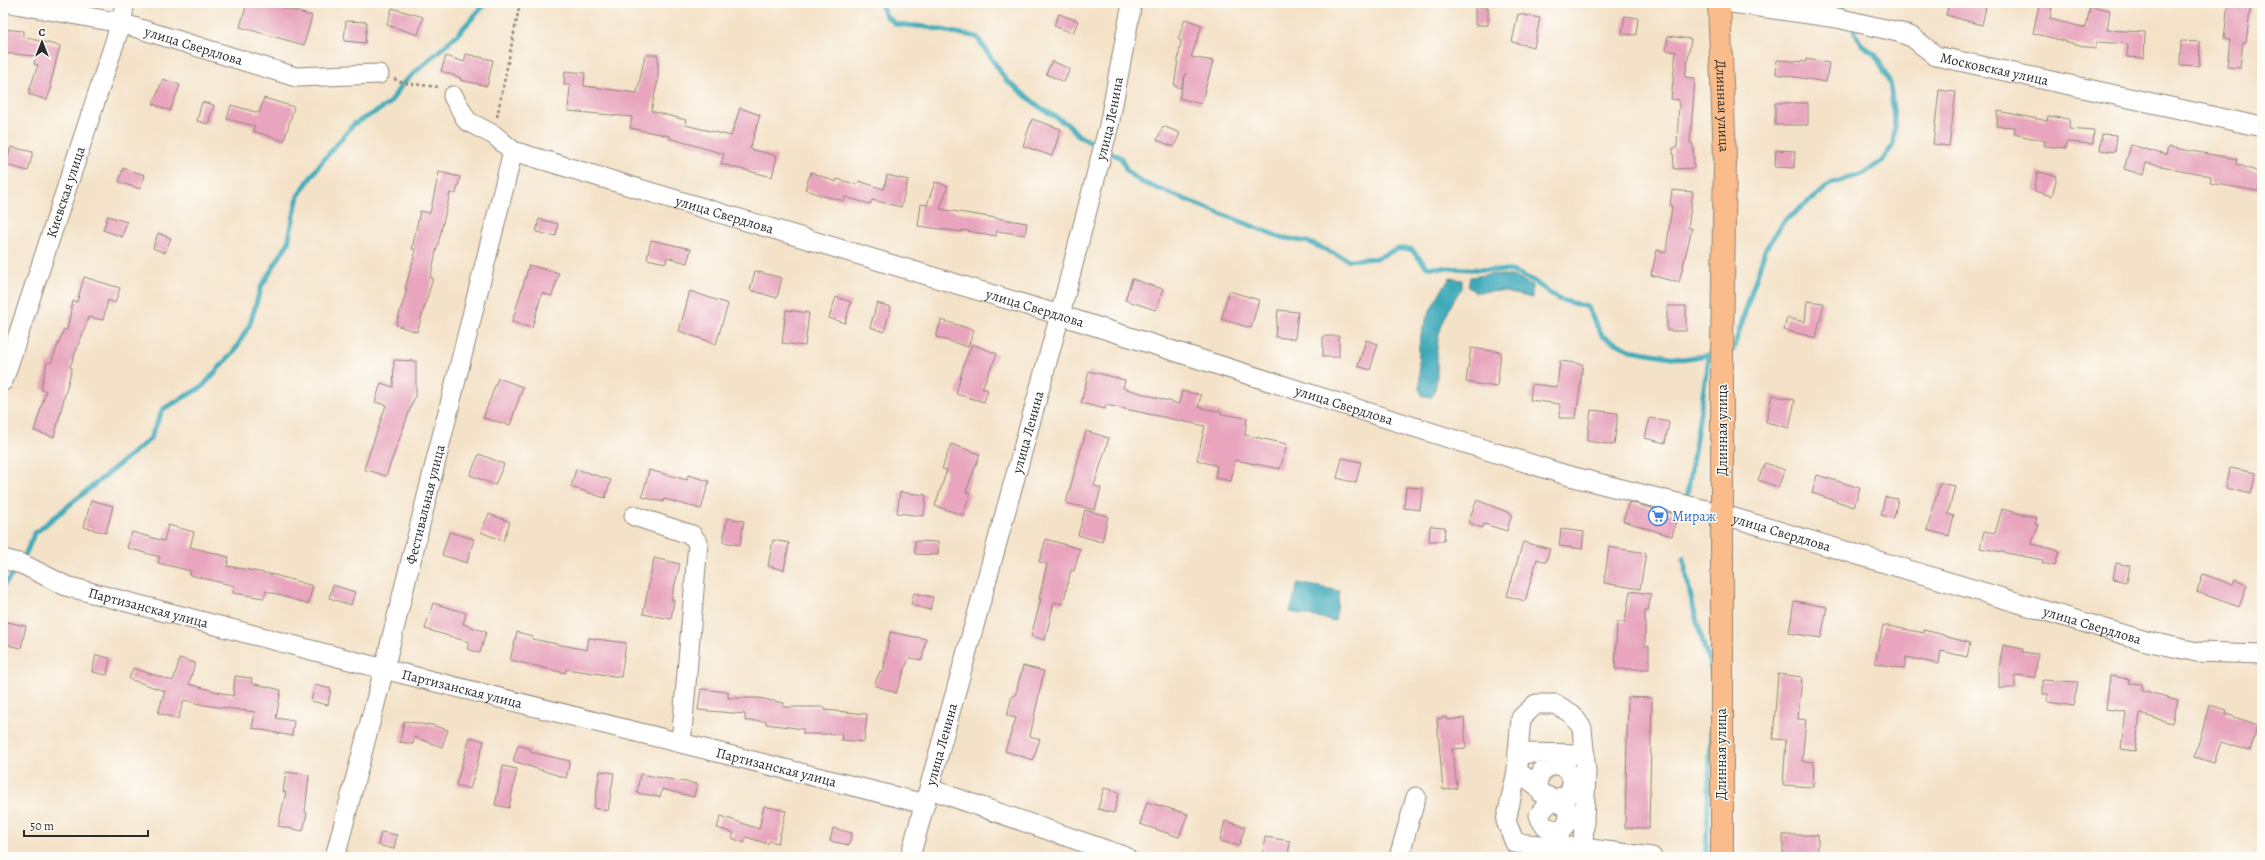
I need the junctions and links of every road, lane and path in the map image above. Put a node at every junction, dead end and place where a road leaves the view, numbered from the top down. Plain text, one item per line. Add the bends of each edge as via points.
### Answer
1 (10, 3) edge
2 (125, 3) edge
3 (520, 3) edge
4 (1132, 3) edge
5 (1718, 3) edge
6 (1732, 3) edge
7 (121, 23) junction
8 (379, 74) joint
9 (453, 96) joint
10 (2262, 127) edge
11 (494, 135) junction
12 (513, 151) junction
13 (1060, 315) junction
14 (3, 381) edge
15 (1721, 514) junction
16 (634, 516) dead end
17 (3, 559) edge
18 (2262, 654) edge
19 (384, 669) junction
20 (681, 743) junction
21 (1585, 754) junction
22 (1517, 762) junction
23 (1536, 785) junction
24 (928, 796) junction
25 (1416, 798) dead end
26 (1583, 848) junction
27 (335, 857) edge
28 (910, 857) edge
29 (1126, 857) edge
30 (1399, 857) edge
31 (1652, 857) edge
32 (1722, 857) edge

1 - 7 street, улица Свердлова
2 - 7 street, Киевская улица
3 - 11 path
4 - 13 street, улица Ленина via 1109,126
5 - 15 main road, Длинная улица via 1726,160
6 - 10 street, Московская улица via 1874,26 1912,37 1936,56
7 - 8 street, улица Свердлова via 296,77
7 - 14 street, Киевская улица
8 - 9 path via 403,83 441,87
9 - 11 street, улица Свердлова via 467,121
11 - 12 street, улица Свердлова
12 - 13 street, улица Свердлова
12 - 19 street, Фестивальная улица
13 - 15 street, улица Свердлова via 1566,475
13 - 24 street, улица Ленина
15 - 18 street, улица Свердлова via 2146,641 2197,652
15 - 32 main road, Длинная улица
16 - 20 street via 692,535 698,543
17 - 19 street, Партизанская улица via 22,564 66,586
19 - 20 street, Партизанская улица
19 - 27 street, Фестивальная улица
20 - 24 street, Партизанская улица
21 - 22 street
21 - 22 street via 1582,728 1572,714 1555,704 1536,704 1522,718
21 - 26 street
22 - 23 street
22 - 26 street via 1506,820 1515,843
23 - 23 street via 1542,770 1554,764 1566,768 1573,780 1568,794 1554,799 1542,794
24 - 28 street, улица Ленина
24 - 29 street, Партизанская улица
25 - 30 street
26 - 31 street

